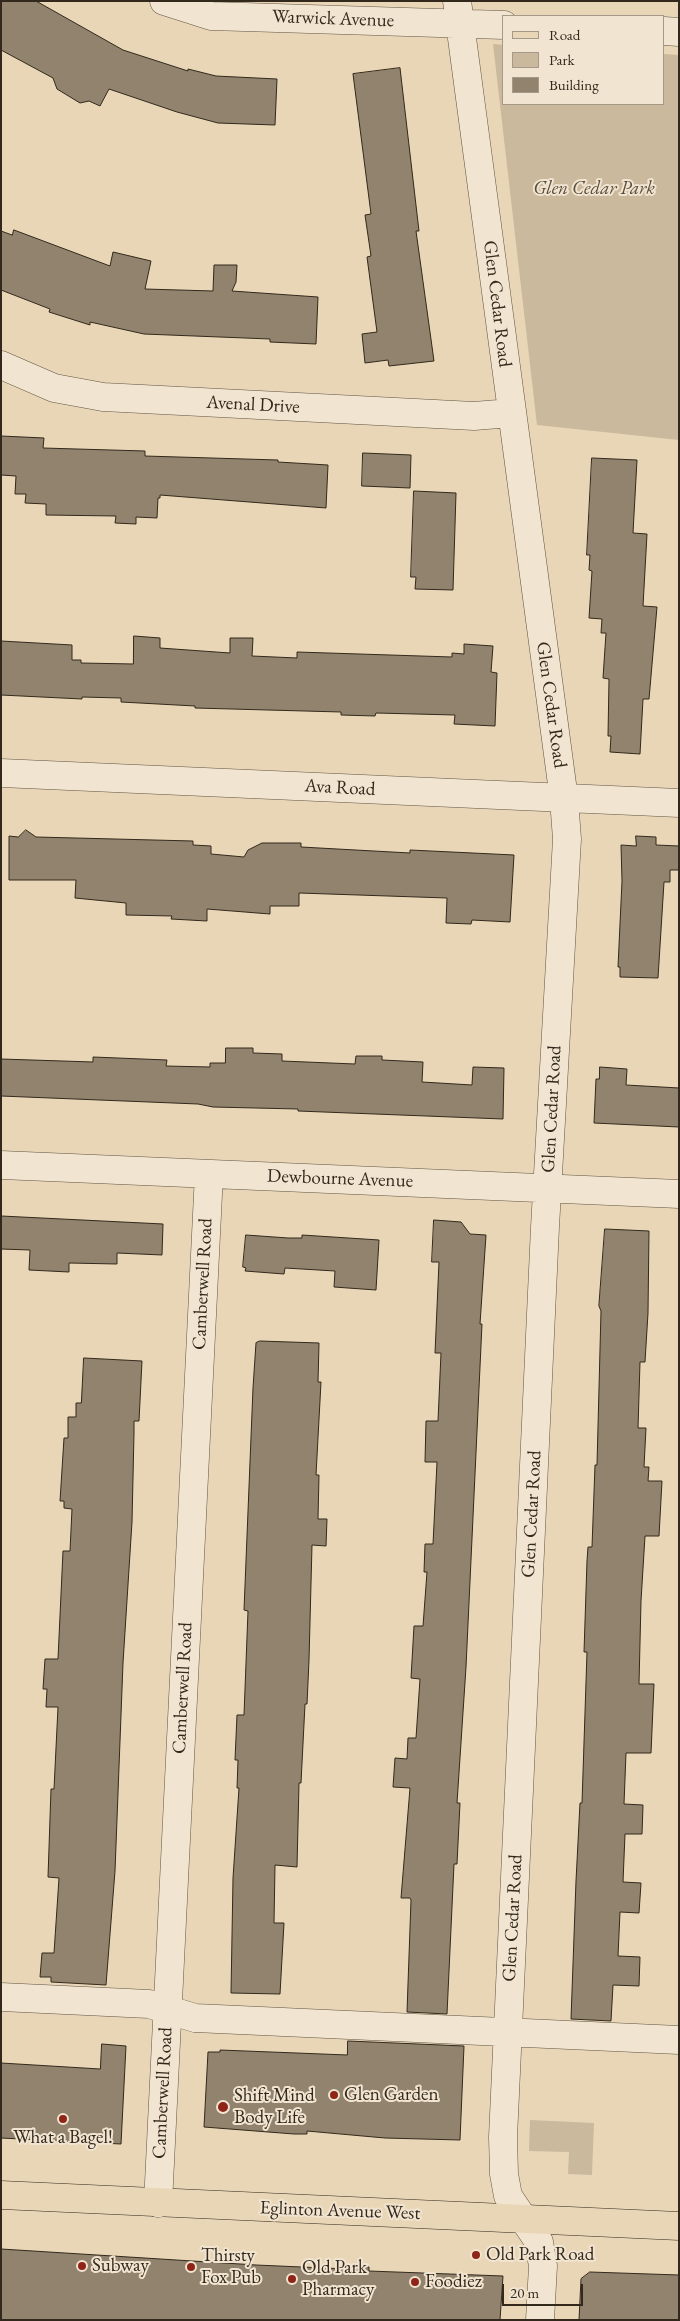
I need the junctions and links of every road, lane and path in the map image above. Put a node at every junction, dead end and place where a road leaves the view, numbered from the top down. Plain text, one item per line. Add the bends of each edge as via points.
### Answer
1 (164, 1) edge
2 (458, 12) edge
3 (502, 24) edge
4 (665, 32) edge
5 (679, 32) edge
6 (1, 364) edge
7 (511, 413) junction
8 (1, 773) edge
9 (564, 799) junction
10 (679, 803) edge
11 (1, 1165) edge
12 (209, 1174) junction
13 (548, 1188) junction
14 (679, 1194) edge
15 (1, 1997) edge
16 (167, 2010) junction
17 (508, 2032) junction
18 (679, 2040) edge
19 (1, 2195) edge
20 (158, 2203) junction
21 (523, 2219) junction
22 (679, 2226) edge
23 (540, 2320) edge

1 - 2 street, Warwick Avenue via 212,16
2 - 3 street, Warwick Avenue
2 - 7 street, Glen Cedar Road
4 - 5 street
6 - 7 street, Avenal Drive via 54,388 103,397 474,416
7 - 9 street, Glen Cedar Road
8 - 9 street, Ava Road
9 - 10 street, Ava Road
9 - 13 street, Glen Cedar Road via 567,846
11 - 12 street, Dewbourne Avenue
12 - 13 street, Dewbourne Avenue
12 - 16 street, Camberwell Road
13 - 14 street, Dewbourne Avenue
13 - 17 street, Glen Cedar Road
15 - 16 street via 149,2004
16 - 17 street via 194,2018
16 - 20 street, Camberwell Road
17 - 18 street
17 - 21 street, Glen Cedar Road via 504,2174 508,2196
19 - 20 main road, Eglinton Avenue West
20 - 21 main road, Eglinton Avenue West
21 - 22 main road, Eglinton Avenue West
21 - 23 street via 539,2242 543,2266

